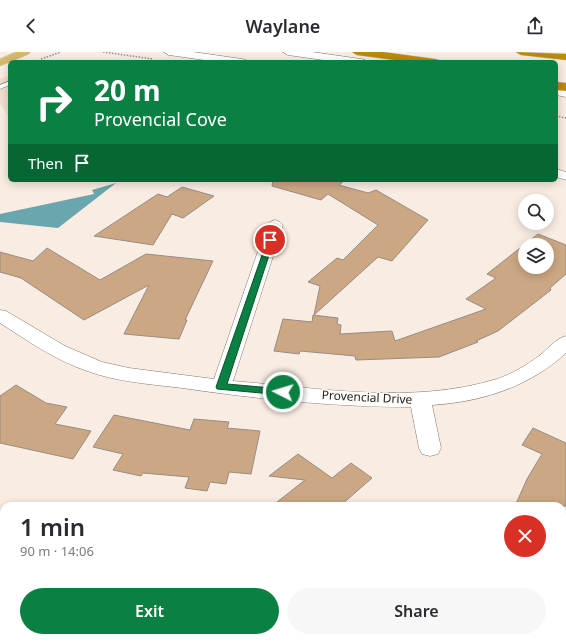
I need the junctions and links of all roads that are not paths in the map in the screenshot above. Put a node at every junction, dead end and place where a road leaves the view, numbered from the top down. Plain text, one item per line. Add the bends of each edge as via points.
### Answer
1 (25, 52) edge
2 (169, 52) edge
3 (288, 52) edge
4 (357, 52) edge
5 (521, 52) edge
6 (566, 57) edge
7 (227, 60) edge
8 (346, 60) edge
9 (419, 60) edge
10 (0, 63) edge
11 (275, 225) dead end
12 (0, 315) edge
13 (566, 342) edge
14 (221, 387) junction
15 (420, 400) junction
16 (430, 448) dead end

1 - 10 main road
2 - 7 main road
3 - 8 main road
4 - 9 highway
5 - 6 highway
11 - 14 street
12 - 14 street, Provencial Drive via 57,350 96,367 145,377
13 - 15 street, Provencial Drive via 540,365 507,383 472,393
14 - 15 street, Provencial Drive
15 - 16 street

